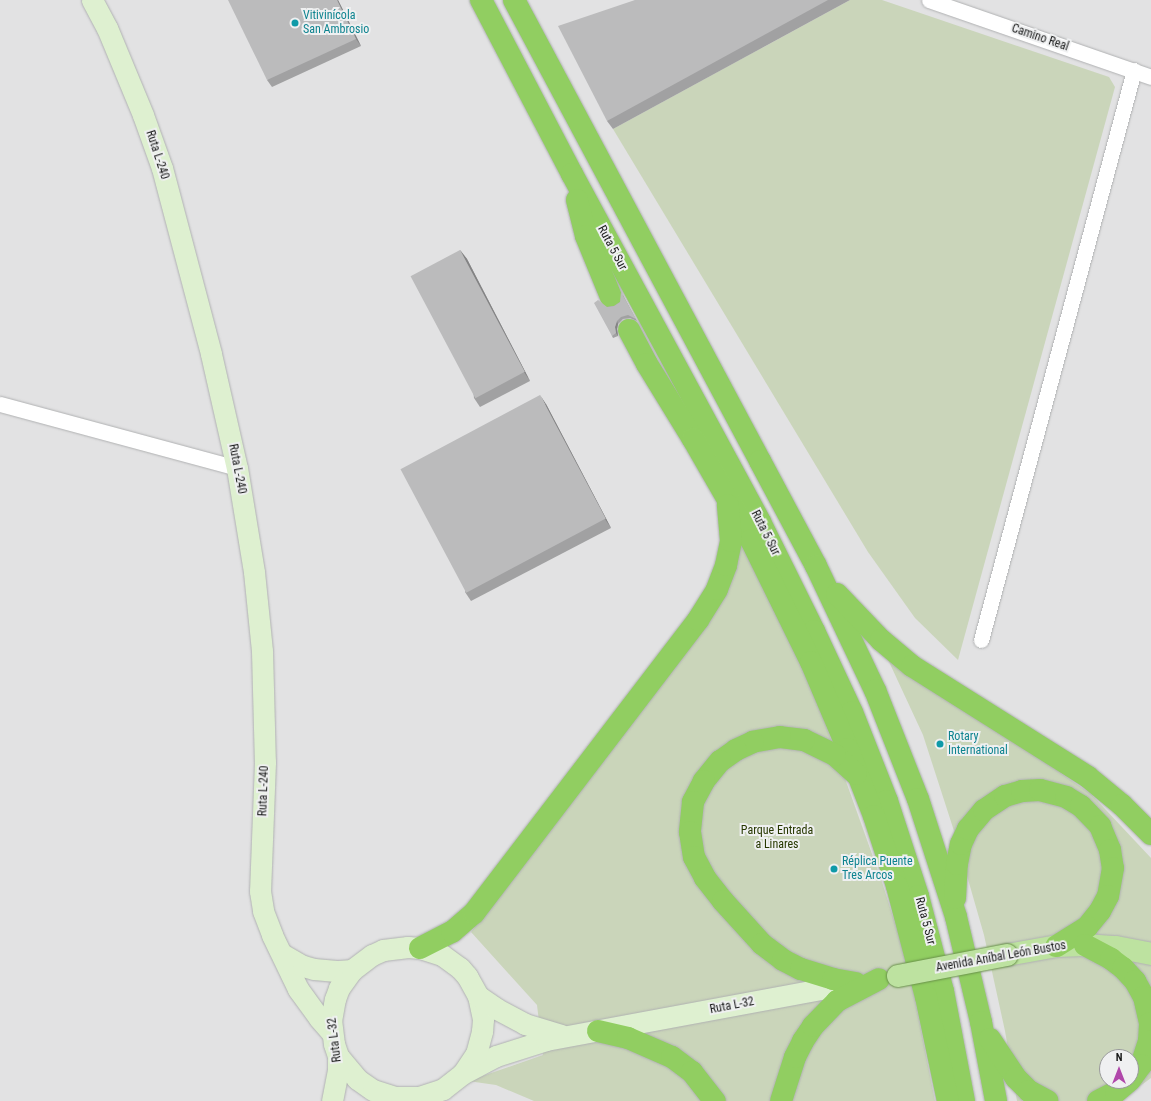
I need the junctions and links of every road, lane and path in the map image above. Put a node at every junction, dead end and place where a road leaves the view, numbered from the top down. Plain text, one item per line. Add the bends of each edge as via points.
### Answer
1 (92, 0) edge
2 (481, 0) edge
3 (514, 0) edge
4 (929, 0) edge
5 (1134, 70) junction
6 (1151, 77) edge
7 (572, 174) junction
8 (611, 297) dead end
9 (629, 330) dead end
10 (0, 404) edge
11 (237, 468) junction
12 (726, 496) junction
13 (816, 566) junction
14 (982, 640) dead end
15 (860, 780) junction
16 (1151, 834) edge
17 (956, 917) junction
18 (1085, 945) junction
19 (1057, 946) junction
20 (420, 948) junction
21 (282, 954) junction
22 (1151, 954) edge
23 (352, 970) junction
24 (888, 977) junction
25 (856, 983) junction
26 (478, 996) junction
27 (981, 1022) junction
28 (598, 1031) junction
29 (331, 1032) junction
30 (566, 1036) junction
31 (338, 1056) junction
32 (1139, 1068) edge
33 (462, 1074) junction
34 (1120, 1089) edge
35 (373, 1098) edge
36 (332, 1101) edge
37 (716, 1101) edge
38 (781, 1101) edge
39 (948, 1101) edge
40 (964, 1101) edge
41 (996, 1101) edge
42 (1048, 1101) edge
43 (1098, 1101) edge

1 - 11 street, Ruta L-240 via 107,28 144,115 162,168 209,346
2 - 7 highway, Ruta 5 Sur
3 - 13 highway
4 - 5 street, Camino Real
5 - 6 street, Camino Real
5 - 14 street
7 - 8 highway via 586,236
7 - 40 highway, Ruta 5 Sur via 760,522 855,720 884,795 918,896 944,998
9 - 12 highway
10 - 11 street
11 - 21 street, Ruta L-240 via 254,572 262,651 265,762 260,891 267,923
12 - 15 highway via 751,540 811,662
12 - 20 highway via 731,532 729,555 717,589 698,620 474,913 452,932
13 - 16 highway via 840,598 862,621 912,666 1082,773 1122,805
13 - 17 highway via 888,722 920,806
15 - 25 highway via 835,755 812,742 780,737 752,742 724,758 704,781 694,802 690,832 694,858 705,878 762,944 801,969
15 - 39 highway via 886,851 916,953
17 - 19 highway via 957,864 964,836 973,822 990,805 1013,793 1040,790 1058,794 1080,806 1100,826 1110,850 1113,868 1109,892 1100,911 1087,927
17 - 27 highway
18 - 19 main road, Avenida Aníbal León Bustos
18 - 22 main road, Avenida Aníbal León Bustos via 1116,947
18 - 32 highway via 1123,968 1135,981 1145,1002 1150,1023 1148,1049
19 - 24 main road, Avenida Aníbal León Bustos, bridge
20 - 23 street, Ruta L-32 via 384,950 367,958
20 - 26 street, Ruta L-32 via 442,955 455,964 467,976
21 - 23 street via 314,969 339,972
21 - 29 street, Ruta L-240 via 298,989
23 - 29 street, Ruta L-32 via 335,999
24 - 25 main road, Ruta L-32
24 - 38 highway via 837,1001 813,1026 795,1057
25 - 28 street, Ruta L-32
26 - 30 street, Ruta L-32 via 497,1010 525,1024
26 - 33 street via 483,1019 482,1031 476,1054
27 - 41 highway
27 - 42 highway via 998,1053 1016,1078 1029,1091
28 - 30 street, Ruta L-32
28 - 37 highway via 628,1038 672,1057 692,1072
29 - 31 street, Ruta L-32
30 - 33 street, Ruta L-32 via 510,1050
31 - 35 street, Ruta L-32
31 - 36 street, Ruta L-32 via 337,1082
33 - 35 street, Ruta L-32 via 432,1094 407,1098
34 - 43 highway

